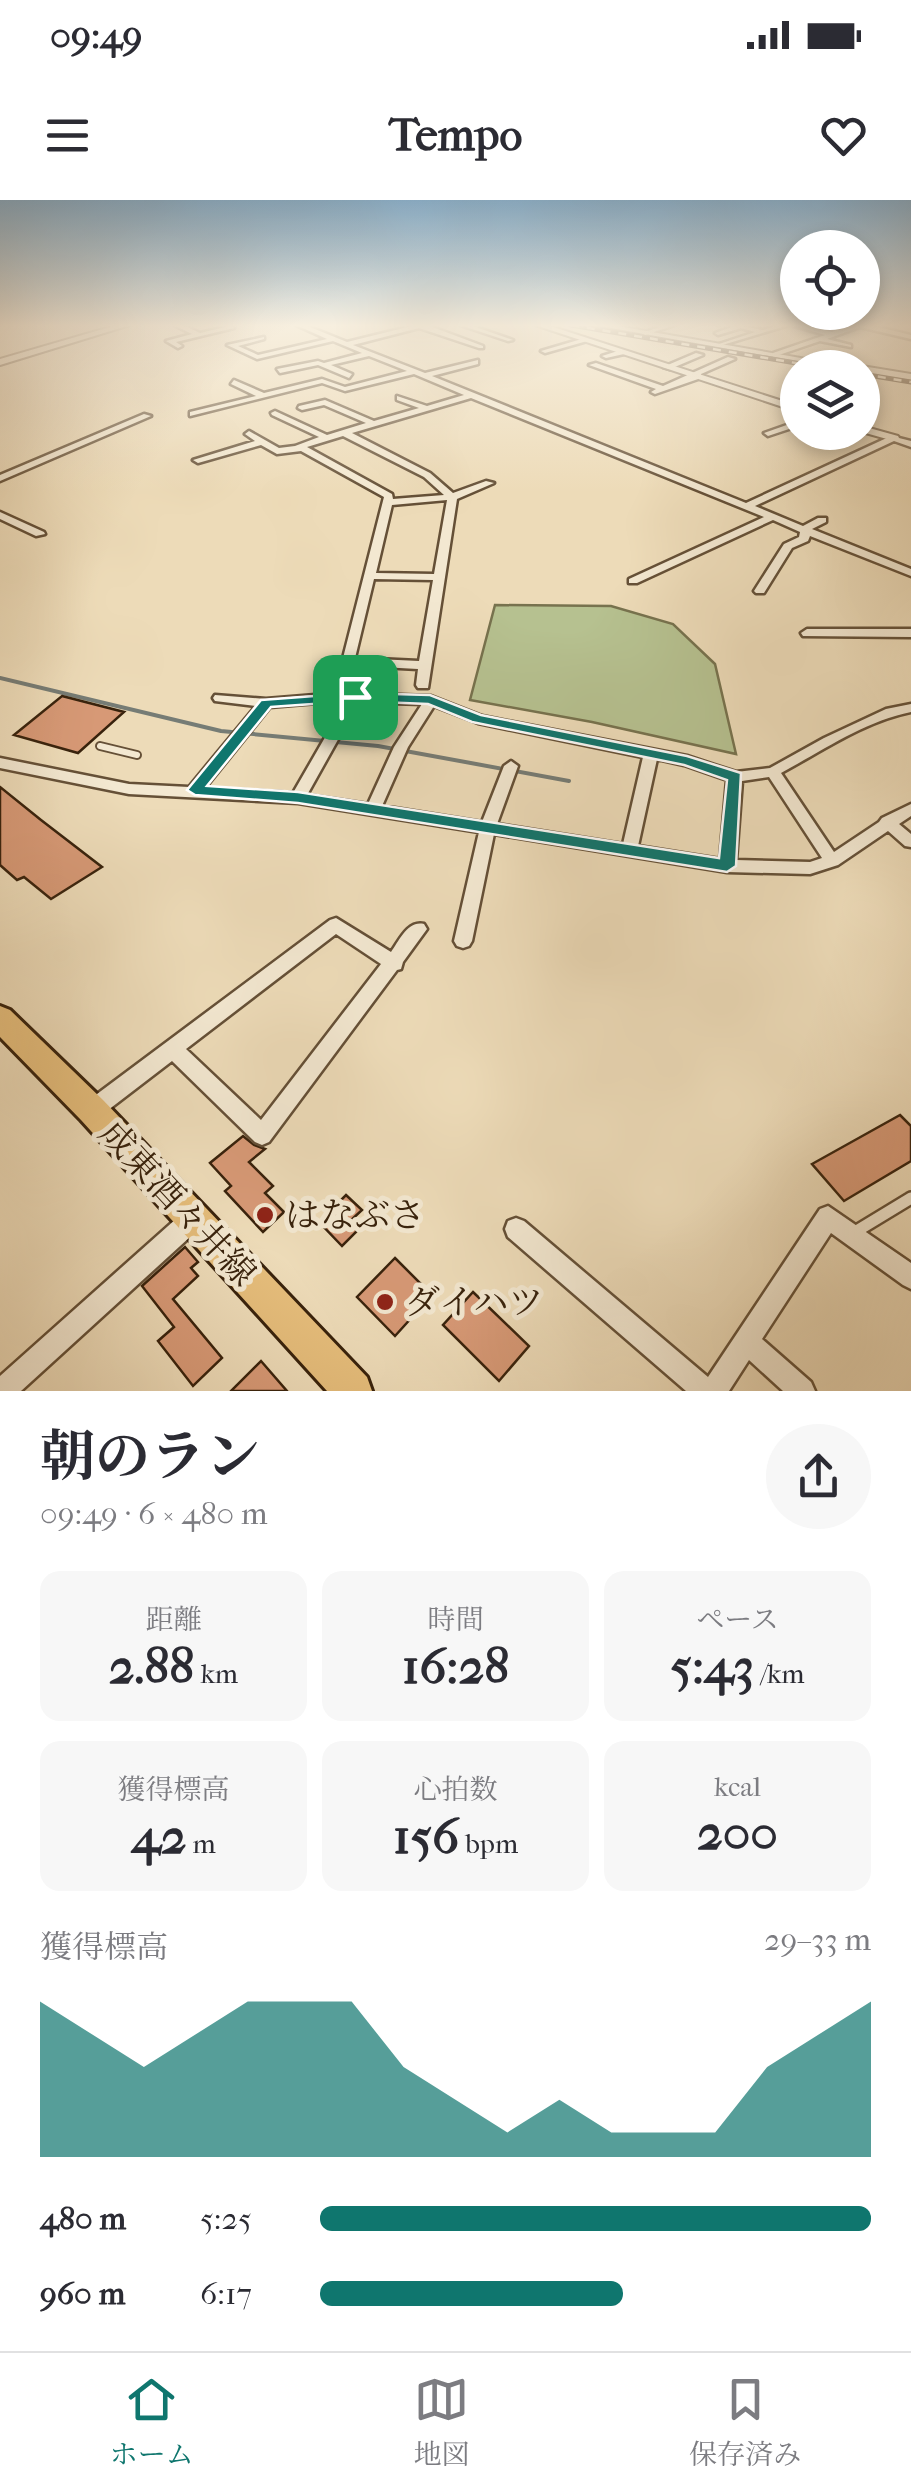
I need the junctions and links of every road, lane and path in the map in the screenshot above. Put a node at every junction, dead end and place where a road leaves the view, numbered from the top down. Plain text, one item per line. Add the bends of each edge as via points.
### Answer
1 (379, 381) edge
2 (435, 381) edge
3 (641, 381) edge
4 (684, 381) edge
5 (710, 381) edge
6 (234, 382) dead end
7 (664, 388) junction
8 (648, 394) dead end
9 (471, 395) junction
10 (263, 396) junction
11 (400, 398) dead end
12 (780, 403) edge
13 (302, 408) dead end
14 (426, 408) junction
15 (275, 413) dead end
16 (193, 414) dead end
17 (147, 416) dead end
18 (374, 424) junction
19 (780, 429) edge
20 (345, 432) junction
21 (249, 434) dead end
22 (768, 434) dead end
23 (880, 434) edge
24 (326, 438) junction
25 (894, 438) junction
26 (262, 442) junction
27 (911, 444) edge
28 (304, 448) junction
29 (198, 460) dead end
30 (0, 478) edge
31 (490, 483) dead end
32 (452, 497) junction
33 (389, 502) junction
34 (749, 506) junction
35 (0, 515) edge
36 (774, 516) junction
37 (822, 520) dead end
38 (804, 529) junction
39 (40, 534) dead end
40 (911, 573) edge
41 (368, 576) junction
42 (437, 577) junction
43 (634, 581) dead end
44 (760, 591) dead end
45 (911, 633) edge
46 (807, 634) dead end
47 (424, 664) junction
48 (427, 692) junction
49 (355, 697) junction
50 (220, 698) dead end
51 (266, 703) junction
52 (911, 708) edge
53 (100, 746) dead end
54 (650, 753) junction
55 (137, 756) dead end
56 (0, 763) edge
57 (511, 766) dead end
58 (773, 772) junction
59 (735, 777) junction
60 (195, 790) junction
61 (298, 798) junction
62 (373, 809) junction
63 (911, 809) edge
64 (887, 822) junction
65 (488, 828) junction
66 (911, 842) edge
67 (630, 851) junction
68 (832, 860) junction
69 (727, 866) junction
70 (418, 929) dead end
71 (463, 941) dead end
72 (395, 964) junction
73 (0, 1018) edge
74 (172, 1049) junction
75 (92, 1110) junction
76 (911, 1198) edge
77 (194, 1218) junction
78 (516, 1229) dead end
79 (852, 1233) junction
80 (911, 1277) edge
81 (746, 1341) junction
82 (2, 1391) edge
83 (353, 1391) edge
84 (705, 1391) edge
85 (714, 1391) edge
86 (802, 1391) edge

1 - 10 street via 345,389 322,381
2 - 9 street
3 - 7 street
4 - 7 street
5 - 12 street
6 - 10 street
7 - 8 street
9 - 14 street
9 - 34 street
10 - 16 street
11 - 14 street
13 - 18 street via 324,402
14 - 18 street
15 - 24 street
17 - 30 street
18 - 20 street
19 - 22 street
20 - 24 street
20 - 32 street via 427,475
21 - 26 street
23 - 25 street
24 - 28 street via 299,446
25 - 27 street
25 - 34 street
26 - 28 street via 277,451
26 - 29 street
28 - 33 street
31 - 32 street
32 - 33 street
32 - 42 street
33 - 41 street
34 - 36 street
35 - 39 street
36 - 38 street
36 - 43 street
37 - 38 street
38 - 40 street
38 - 44 street via 804,539 788,546
41 - 42 street
41 - 47 street via 348,662
42 - 47 street
45 - 46 street
47 - 48 street
48 - 49 street
48 - 54 street via 478,719
48 - 62 street
49 - 51 street
49 - 61 street
50 - 51 street
51 - 60 street
52 - 58 street via 860,726
53 - 55 lane
54 - 59 street
54 - 67 street
56 - 60 street via 129,789
57 - 65 street
58 - 59 street
58 - 68 street
59 - 69 street
60 - 61 street
61 - 62 street
62 - 65 street
63 - 64 street
64 - 66 street
64 - 68 street
65 - 67 street
65 - 71 street
67 - 69 street
68 - 69 street via 790,869
70 - 72 street
72 - 74 street via 336,925
72 - 74 street via 262,1135
73 - 75 main road, 成東酒々井線
74 - 75 street
75 - 77 main road, 成東酒々井線
76 - 79 lane
77 - 82 street
77 - 83 main road, 成東酒々井線
78 - 84 street
79 - 80 street
79 - 81 street via 828,1217
81 - 85 street
81 - 86 street

